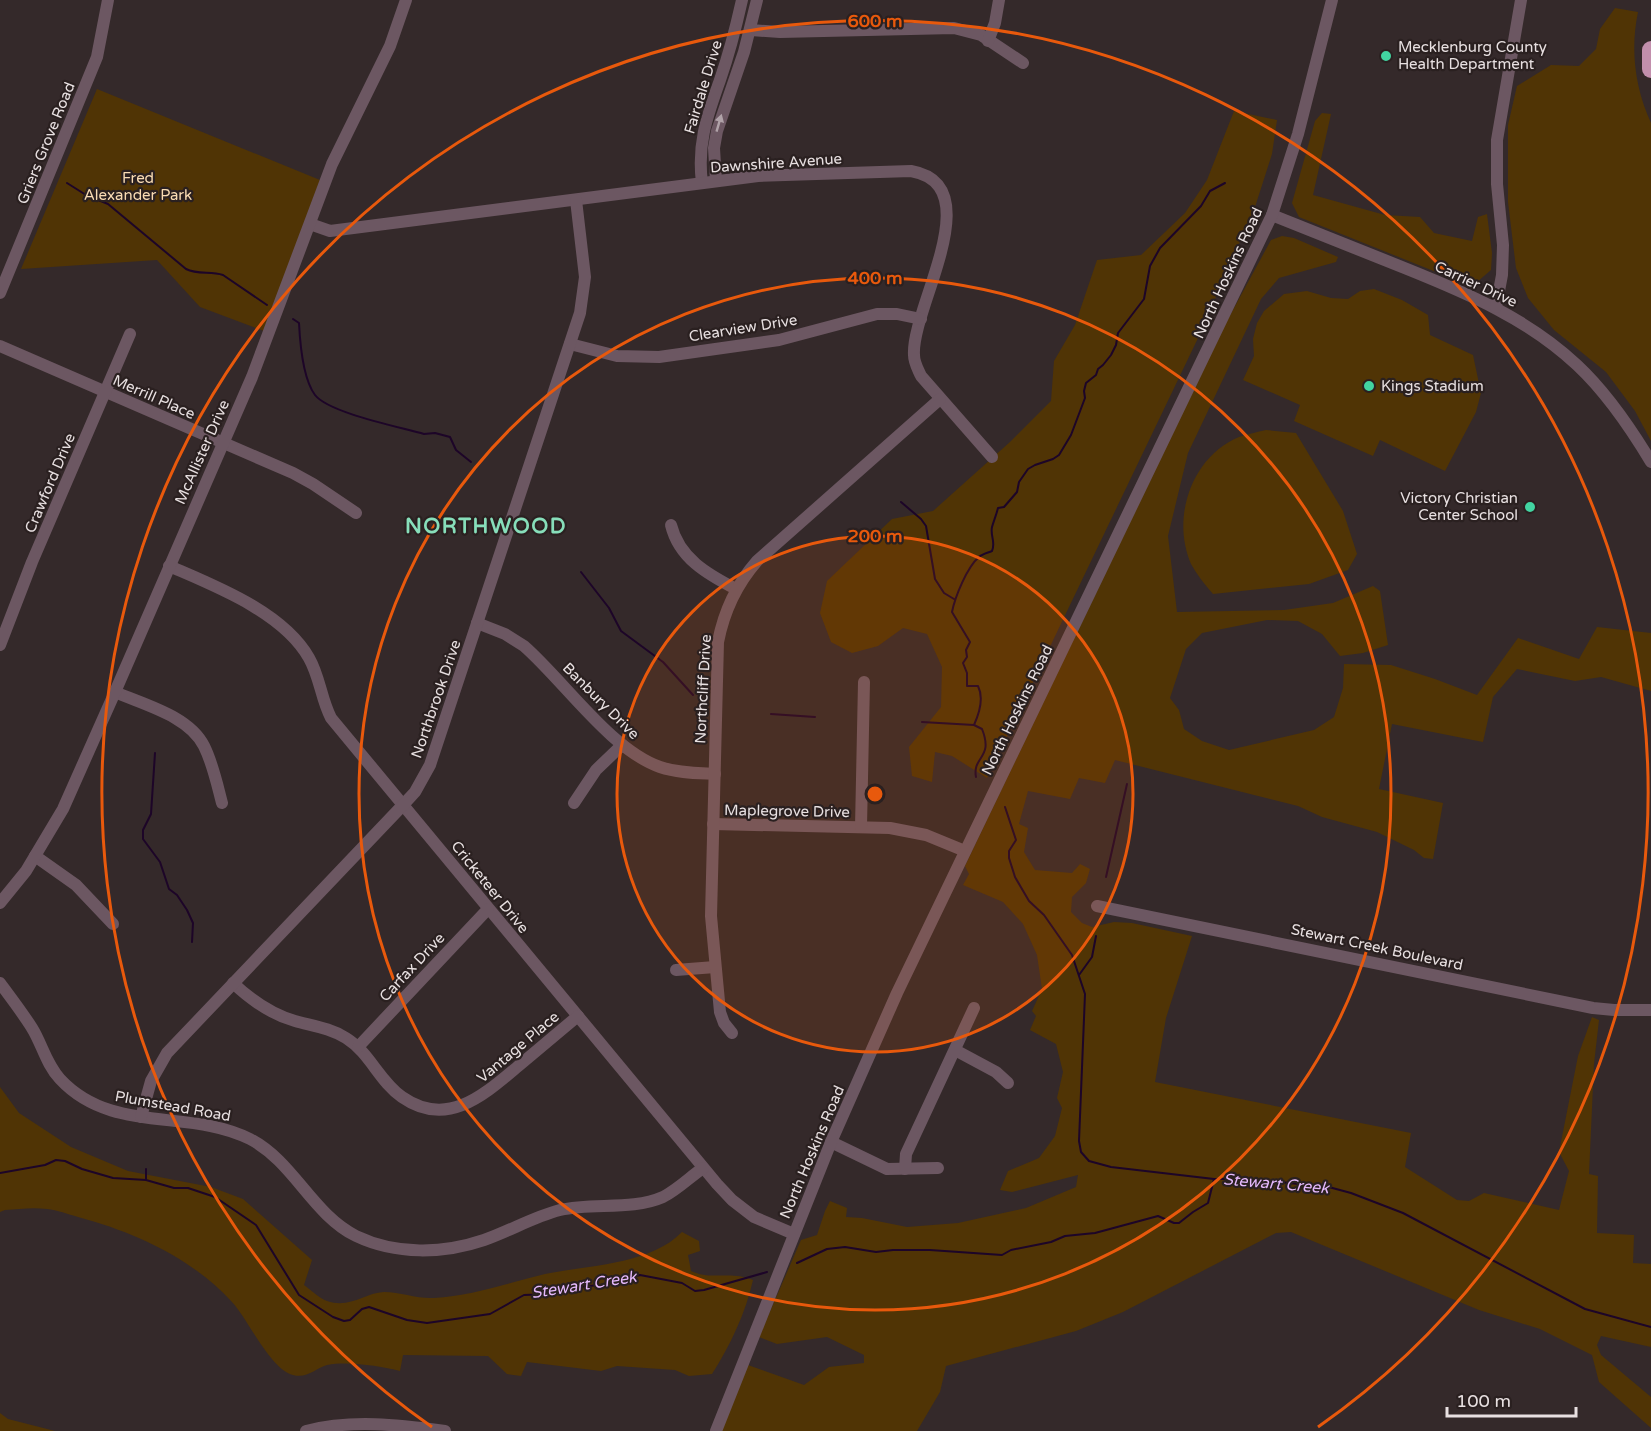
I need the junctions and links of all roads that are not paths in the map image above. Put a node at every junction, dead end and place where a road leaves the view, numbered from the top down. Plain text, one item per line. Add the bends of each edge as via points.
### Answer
1 (108, 0) edge
2 (406, 0) edge
3 (757, 0) edge
4 (999, 0) edge
5 (1332, 0) edge
6 (1521, 0) edge
7 (741, 5) edge
8 (755, 13) junction
9 (751, 30) junction
10 (988, 41) junction
11 (1651, 50) edge
12 (1023, 63) dead end
13 (1651, 69) edge
14 (720, 79) junction
15 (733, 83) junction
16 (716, 181) junction
17 (702, 183) junction
18 (576, 200) junction
19 (1272, 215) junction
20 (310, 224) junction
21 (0, 293) edge
22 (1496, 307) junction
23 (921, 319) junction
24 (130, 334) dead end
25 (570, 344) junction
26 (0, 346) edge
27 (105, 392) junction
28 (940, 399) junction
29 (222, 443) junction
30 (992, 457) dead end
31 (1651, 462) edge
32 (356, 513) dead end
33 (670, 525) dead end
34 (168, 566) junction
35 (736, 589) junction
36 (477, 623) junction
37 (0, 645) edge
38 (864, 682) dead end
39 (116, 692) junction
40 (622, 745) junction
41 (715, 774) junction
42 (222, 803) dead end
43 (574, 803) dead end
44 (403, 805) junction
45 (713, 824) junction
46 (861, 828) junction
47 (964, 851) junction
48 (35, 856) junction
49 (0, 903) edge
50 (1097, 906) dead end
51 (488, 909) junction
52 (113, 924) dead end
53 (715, 967) junction
54 (676, 970) dead end
55 (0, 983) edge
56 (233, 983) junction
57 (974, 1008) dead end
58 (1651, 1010) edge
59 (578, 1016) junction
60 (732, 1033) dead end
61 (358, 1047) junction
62 (955, 1050) junction
63 (1008, 1083) dead end
64 (141, 1117) junction
65 (831, 1142) junction
66 (703, 1168) junction
67 (938, 1168) dead end
68 (905, 1169) junction
69 (794, 1234) junction
70 (306, 1431) edge
71 (445, 1431) edge
72 (716, 1431) edge

1 - 21 street, Griers Grove Road via 97,57
2 - 20 street, McAllister Drive via 390,46 332,164
3 - 8 street, Fairdale Drive
4 - 10 street
5 - 19 street, North Hoskins Road via 1298,134
6 - 22 street via 1497,140 1503,253
7 - 8 street
7 - 14 street, Fairdale Drive
8 - 9 street, Fairdale Drive
9 - 10 street via 954,28
9 - 15 street, Fairdale Drive
10 - 12 street
11 - 13 highway
14 - 15 street
14 - 17 street, Fairdale Drive via 703,129
16 -> 15 street, Fairdale Drive via 714,148
16 - 17 street, Dawnshire Avenue
16 - 23 street, Dawnshire Avenue via 786,174 910,171 929,176 941,188 948,213
17 - 18 street, Dawnshire Avenue
18 - 20 street, Dawnshire Avenue via 330,231
18 - 25 street, Northbrook Drive via 585,277
19 - 22 street, Carrier Drive
19 - 47 street, North Hoskins Road
20 - 29 street, McAllister Drive via 252,377
22 - 31 street, Carrier Drive via 1547,340 1589,377
23 - 25 street, Clearview Drive via 877,314 779,340 659,357 617,356
23 - 28 street, Dawnshire Avenue via 914,345 916,367
24 - 27 street, Crawford Drive
25 - 36 street, Northbrook Drive
26 - 27 street, Merrill Place
27 - 29 street, Merrill Place
27 - 37 street, Crawford Drive
28 - 30 street, Dawnshire Avenue
28 - 35 street, Northcliff Drive via 757,561
29 - 32 street, Merrill Place via 293,473
29 - 34 street, McAllister Drive
33 - 35 street via 683,553 701,569
34 - 39 street, McAllister Drive
34 - 44 street, Cricketeer Drive via 249,603 298,642 311,662 331,718
35 - 41 street, Northcliff Drive via 718,642
36 - 40 street, Banbury Drive via 524,646
36 - 44 street, Northbrook Drive via 430,765
38 - 46 street
39 - 42 street via 181,721 194,731 205,747
39 - 48 street, McAllister Drive via 63,809
40 - 41 street, Banbury Drive via 657,766
40 - 43 street via 596,770
41 - 45 street, Northcliff Drive
44 - 51 street, Cricketeer Drive
44 - 56 street, Northbrook Drive
45 - 46 street, Maplegrove Drive
45 - 53 street, Northcliff Drive via 711,916
46 - 47 street, Maplegrove Drive via 910,831
47 - 65 street, North Hoskins Road
48 - 49 street, McAllister Drive
48 - 52 street via 76,885
50 - 58 street, Stewart Creek Boulevard via 1593,1008
51 - 59 street, Cricketeer Drive
51 - 61 street, Carfax Drive
53 - 54 street
53 - 60 street, Northcliff Drive via 720,1012
55 - 64 street, Plumstead Road via 32,1028 50,1066 65,1083 100,1107
56 - 61 street, Vantage Place via 271,1012 337,1032
56 - 64 street, Northbrook Drive via 167,1053 151,1081
57 - 62 street
59 - 61 street, Vantage Place via 482,1096 452,1108 408,1101 388,1086
59 - 66 street, Cricketeer Drive
62 - 63 street
62 - 68 street via 906,1154
64 - 66 street, Plumstead Road via 214,1127 251,1140 272,1154 339,1225 371,1242 402,1249 443,1249 475,1243 568,1208 650,1201 668,1194
65 - 68 street via 887,1169
65 - 69 street, North Hoskins Road
66 - 69 street, Cricketeer Drive via 740,1208
67 - 68 street
69 - 72 street, North Hoskins Road
70 - 71 street via 360,1424

